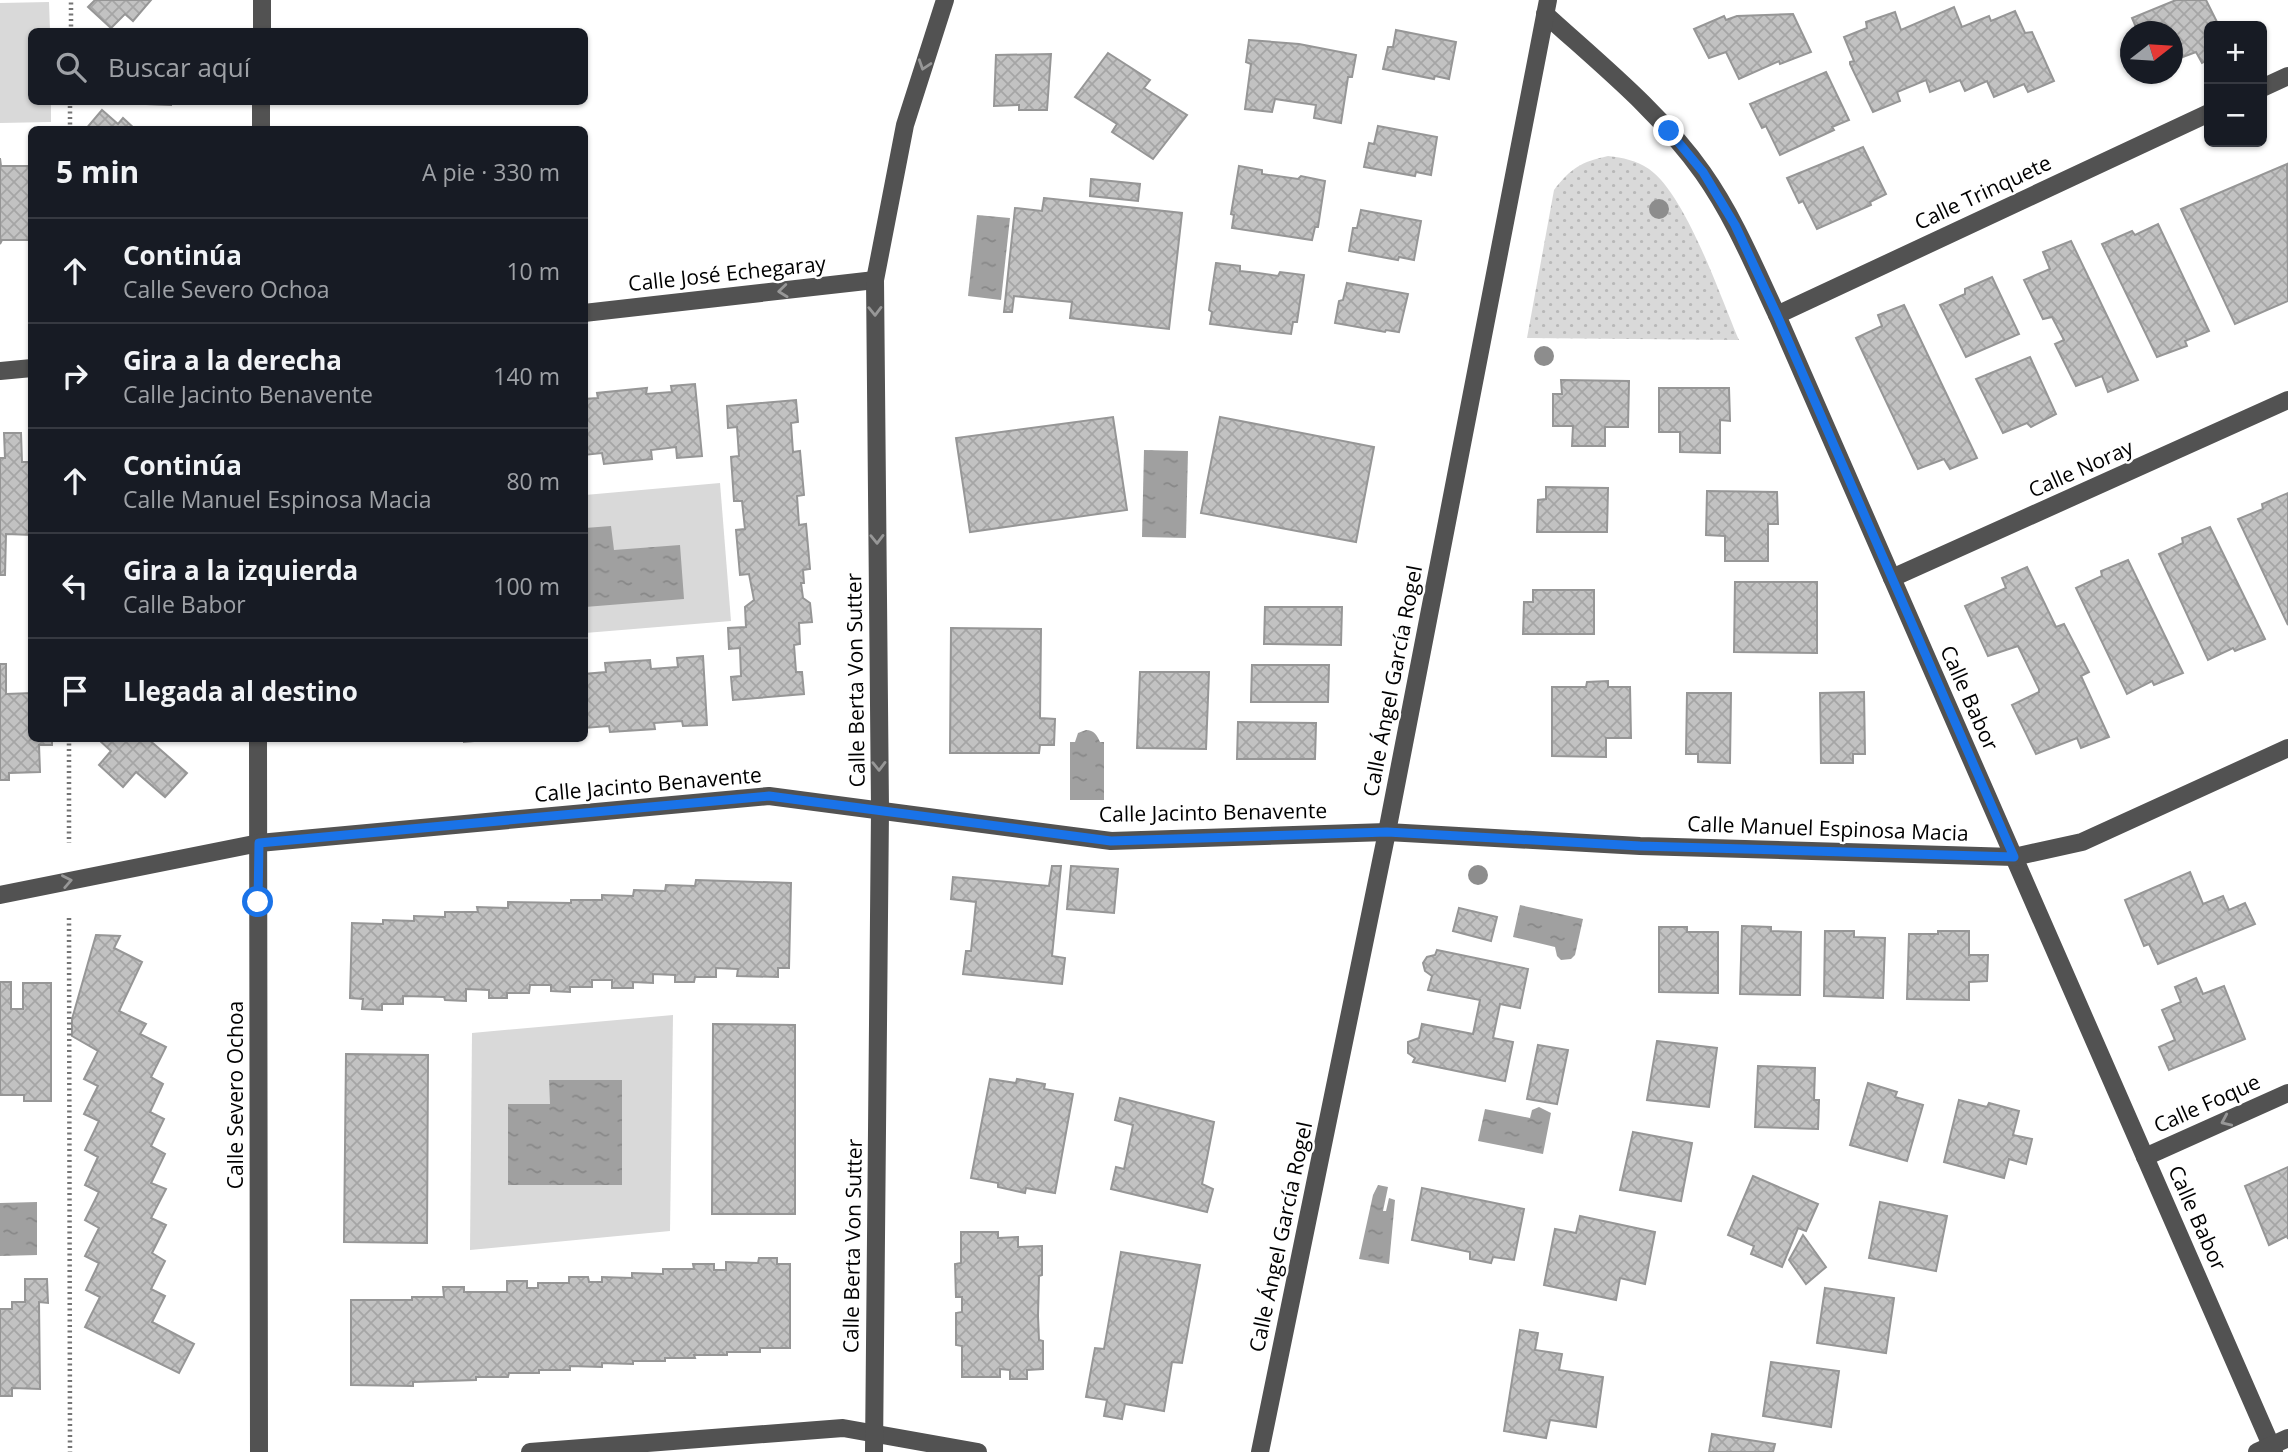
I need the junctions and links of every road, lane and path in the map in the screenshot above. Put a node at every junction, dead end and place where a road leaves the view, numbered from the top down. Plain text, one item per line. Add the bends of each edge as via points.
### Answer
1 (71, 0) edge
2 (262, 0) edge
3 (945, 0) edge
4 (1547, 7) edge
5 (71, 28) edge
6 (261, 28) edge
7 (2288, 76) edge
8 (2267, 86) edge
9 (70, 105) edge
10 (261, 105) edge
11 (2204, 115) edge
12 (70, 126) edge
13 (261, 126) edge
14 (875, 280) junction
15 (588, 313) edge
16 (1777, 315) junction
17 (28, 368) edge
18 (0, 371) edge
19 (2288, 400) edge
20 (1892, 578) junction
21 (69, 742) edge
22 (258, 742) edge
23 (2288, 748) edge
24 (880, 810) junction
25 (1387, 832) junction
26 (259, 843) junction
27 (2014, 857) junction
28 (69, 881) junction
29 (0, 895) edge
30 (2288, 1093) edge
31 (2145, 1157) junction
32 (874, 1434) junction
33 (2273, 1447) edge
34 (70, 1452) edge
35 (259, 1452) edge
36 (530, 1452) edge
37 (874, 1452) edge
38 (978, 1452) edge
39 (1261, 1452) edge

1 - 5 path
2 - 6 street
3 -> 14 street, Calle Berta Von Sutter via 905,125
4 - 16 street, Calle Babor via 1703,172 1735,225
4 - 25 street, Calle Ángel García Rogel
7 - 8 street
9 - 12 path
10 - 13 street
11 - 16 street, Calle Trinquete
14 -> 15 street, Calle José Echegaray
14 -> 24 street, Calle Berta Von Sutter
16 - 20 street, Calle Babor
17 - 18 street
19 - 20 street, Calle Noray
20 - 27 street, Calle Babor
21 - 28 path
22 - 26 street, Calle Severo Ochoa
23 - 27 street, Calle Manuel Espinosa Macia via 2082,842
24 - 25 street, Calle Jacinto Benavente via 1111,841
24 - 26 street, Calle Jacinto Benavente via 769,796
24 - 32 street, Calle Berta Von Sutter
25 - 27 street, Calle Manuel Espinosa Macia via 1640,846
25 - 39 street, Calle Ángel García Rogel
26 - 28 street, Calle Jacinto Benavente
26 - 35 street, Calle Severo Ochoa
27 - 31 street, Calle Babor
29 -> 28 street, Calle Jacinto Benavente
28 - 34 path
30 -> 31 street, Calle Foque
31 - 33 street, Calle Babor
32 - 36 street via 843,1428
32 - 37 street, Calle Berta Von Sutter
32 - 38 street

